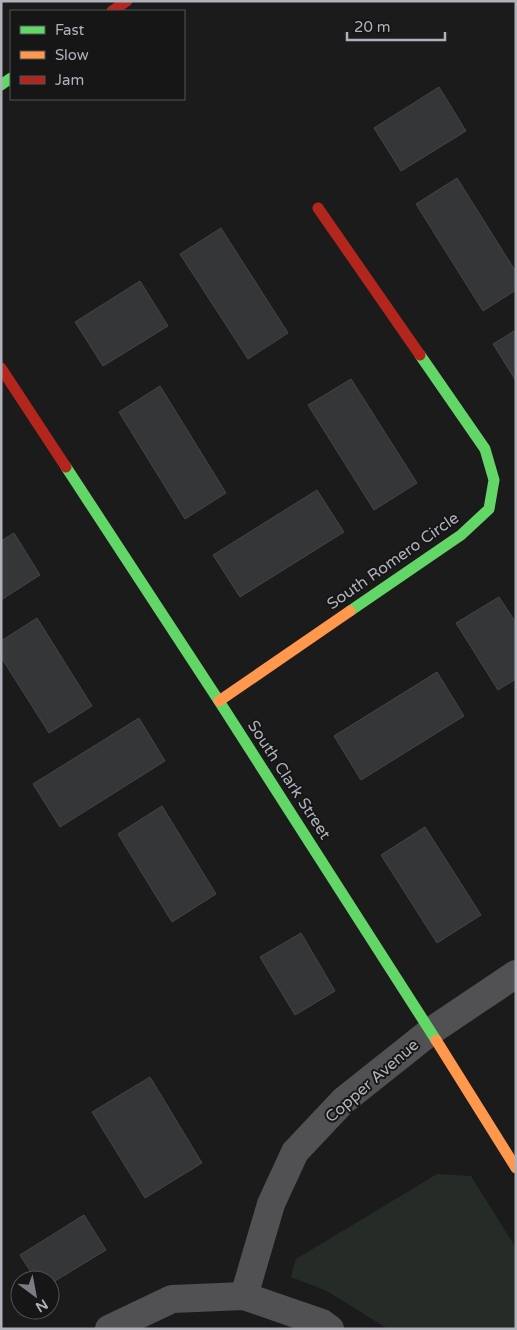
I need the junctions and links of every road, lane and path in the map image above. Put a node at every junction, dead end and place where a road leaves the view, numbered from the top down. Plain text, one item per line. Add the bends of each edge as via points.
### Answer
1 (127, 1) edge
2 (114, 10) edge
3 (318, 208) dead end
4 (1, 368) edge
5 (219, 701) junction
6 (516, 974) edge
7 (431, 1031) junction
8 (516, 1168) edge
9 (244, 1296) junction
10 (109, 1329) edge
11 (330, 1329) edge

1 - 2 street
3 - 5 street, South Romero Circle via 485,449 494,480 490,500 488,509 461,535
4 - 5 street, South Clark Street
5 - 7 street, South Clark Street
6 - 7 street, Copper Avenue
7 - 8 street, South Clark Street
7 - 9 street, Copper Avenue via 343,1101 295,1152 271,1204
9 - 10 street via 172,1298
9 - 11 street via 322,1323

